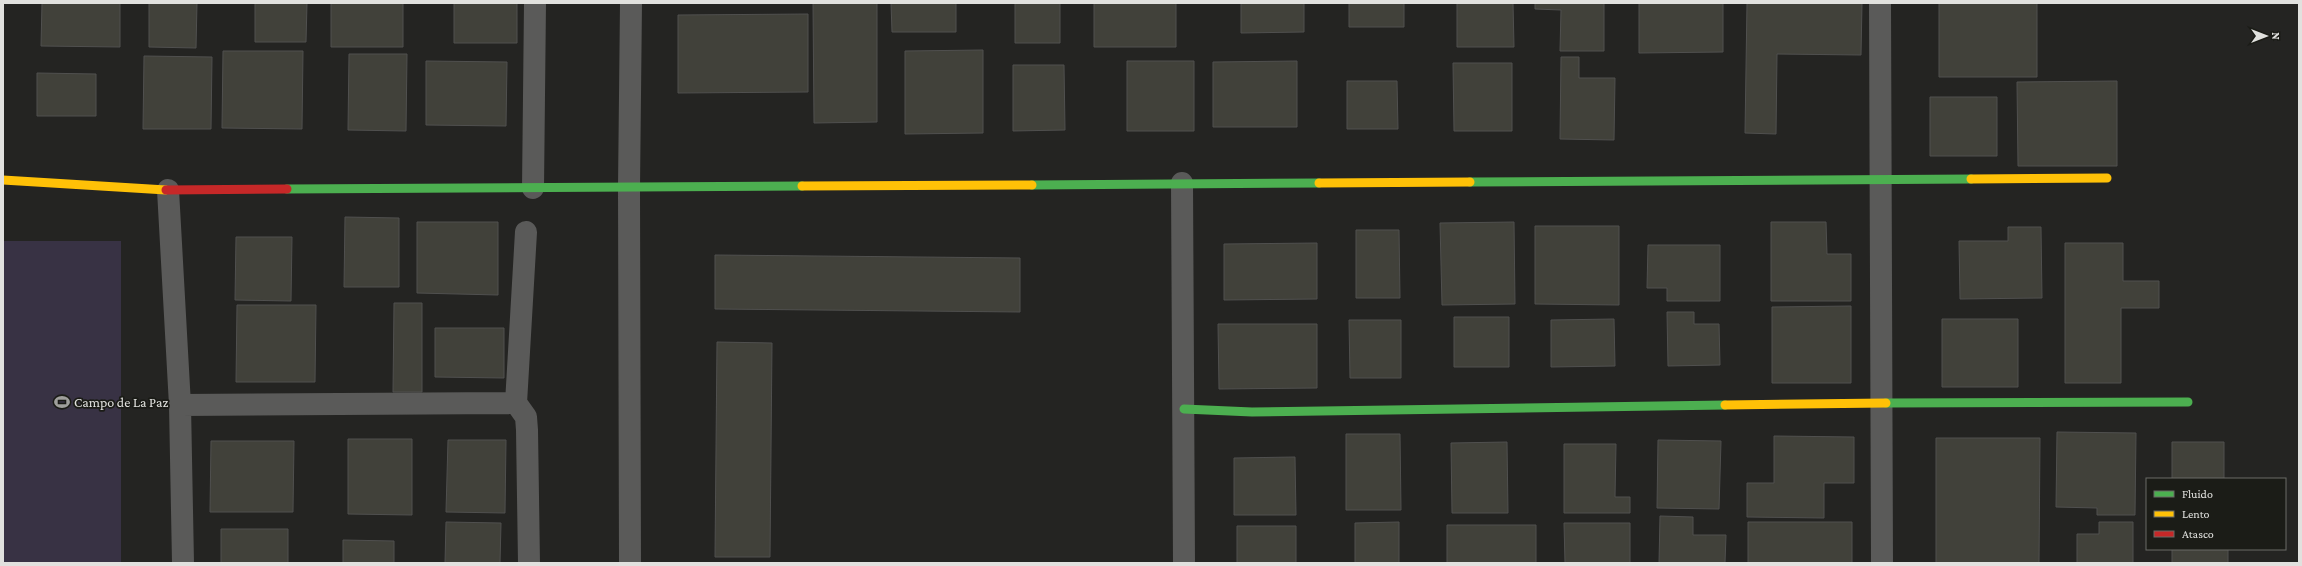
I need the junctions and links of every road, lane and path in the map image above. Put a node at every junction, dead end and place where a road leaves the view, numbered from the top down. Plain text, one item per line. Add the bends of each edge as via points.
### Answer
1 (535, 3) edge
2 (631, 3) edge
3 (1880, 3) edge
4 (2107, 178) dead end
5 (1881, 179) junction
6 (3, 180) edge
7 (1182, 183) junction
8 (629, 187) junction
9 (533, 188) junction
10 (168, 190) junction
11 (526, 232) dead end
12 (2188, 402) dead end
13 (516, 403) junction
14 (1882, 403) junction
15 (180, 405) junction
16 (1184, 409) junction
17 (183, 563) edge
18 (529, 563) edge
19 (630, 563) edge
20 (1184, 563) edge
21 (1882, 563) edge

1 - 9 street
2 - 8 street
3 - 5 street
4 - 5 street
5 - 7 street
5 - 14 street
6 - 10 street
7 - 8 street
7 - 16 street
8 - 9 street
8 - 19 street
9 - 10 street
10 - 15 street
11 - 13 street
12 - 14 street
13 - 15 street
13 - 18 street via 526,417
14 - 16 street via 1252,412
14 - 21 street
15 - 17 street
16 - 20 street

